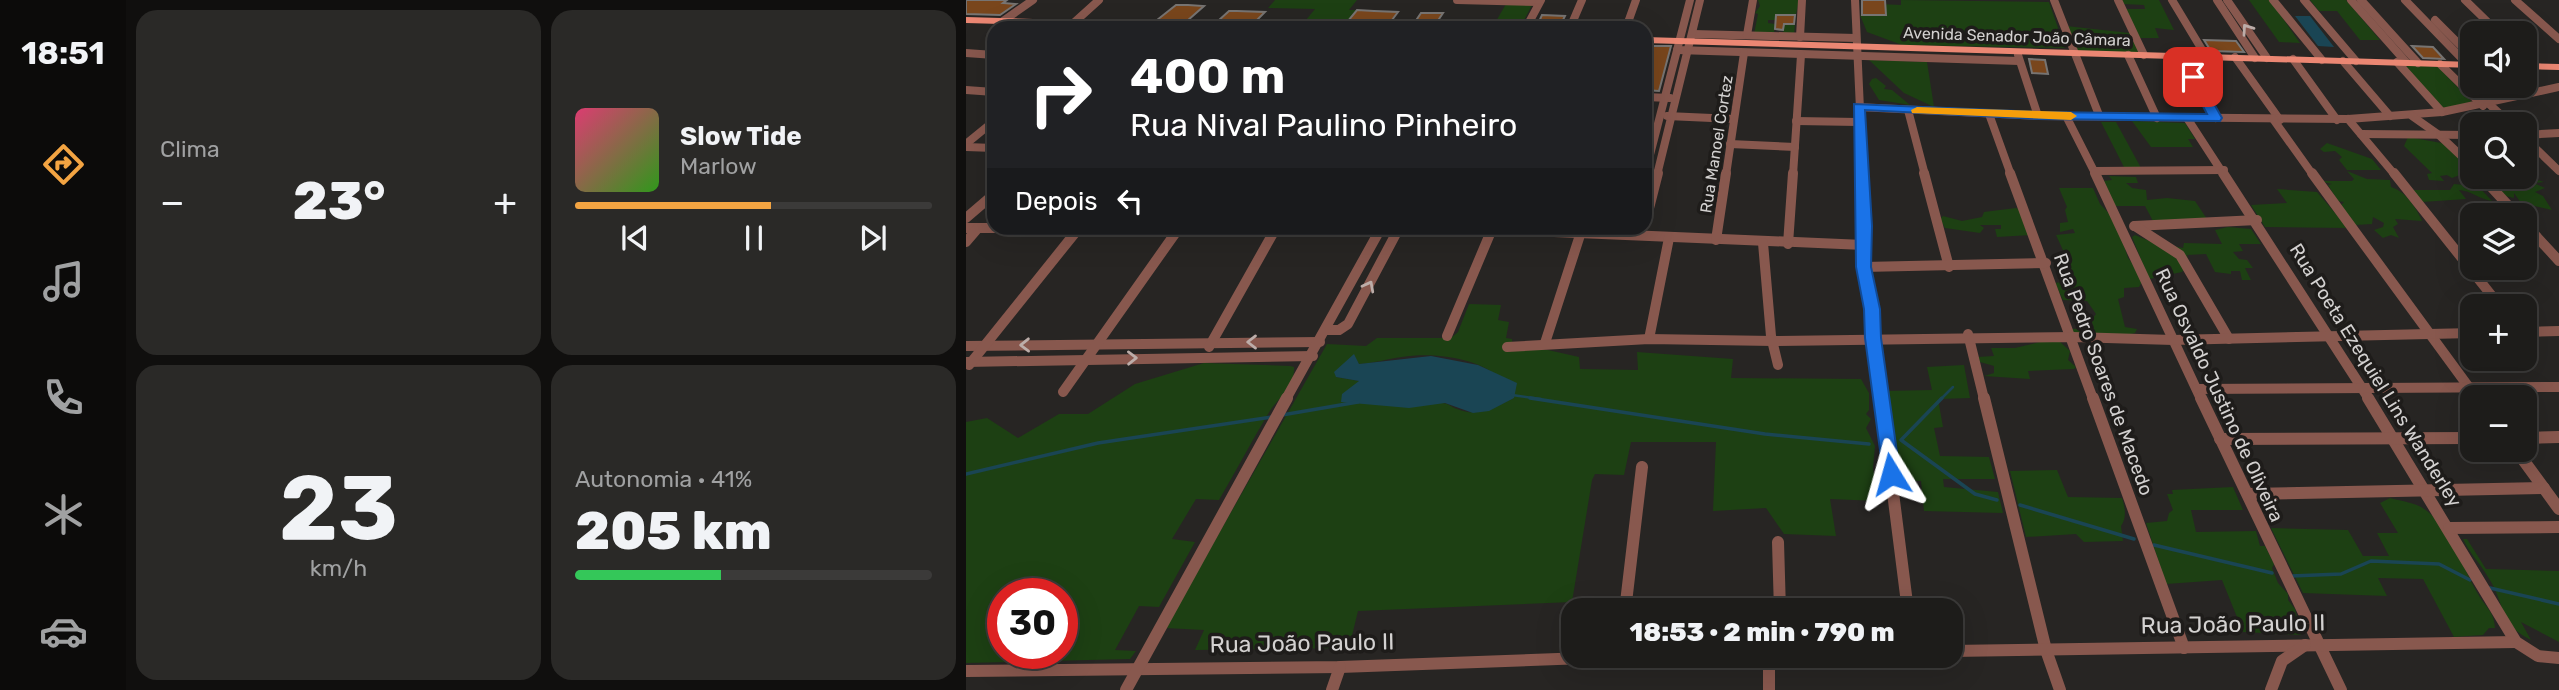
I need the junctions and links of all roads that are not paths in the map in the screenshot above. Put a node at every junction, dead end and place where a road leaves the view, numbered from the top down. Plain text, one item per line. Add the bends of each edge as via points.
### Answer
1 (1033, 0) edge
2 (1099, 0) edge
3 (1457, 0) edge
4 (1582, 0) edge
5 (1636, 0) edge
6 (1690, 0) edge
7 (1700, 0) edge
8 (1753, 0) edge
9 (1802, 0) edge
10 (1855, 0) edge
11 (2054, 0) edge
12 (2118, 0) edge
13 (2164, 0) edge
14 (2172, 0) edge
15 (2217, 0) edge
16 (2227, 0) edge
17 (2273, 0) edge
18 (2304, 0) edge
19 (2351, 0) edge
20 (2361, 0) edge
21 (2405, 0) edge
22 (2415, 0) edge
23 (2465, 0) edge
24 (2515, 0) edge
25 (1540, 1) edge
26 (966, 20) edge
27 (1003, 21) joint
28 (1075, 21) edge
29 (1530, 21) edge
30 (1573, 21) edge
31 (1628, 21) edge
32 (2487, 21) edge
33 (1682, 29) junction
34 (1747, 35) junction
35 (1800, 37) junction
36 (1691, 39) junction
37 (2559, 39) edge
38 (1652, 41) edge
39 (1678, 46) junction
40 (1857, 47) junction
41 (2460, 50) edge
42 (2460, 52) edge
43 (966, 53) edge
44 (1744, 53) junction
45 (2074, 53) junction
46 (987, 54) edge
47 (1801, 55) junction
48 (2128, 55) junction
49 (2144, 55) junction
50 (2019, 56) junction
51 (2182, 57) junction
52 (2235, 57) junction
53 (2202, 58) junction
54 (2255, 58) junction
55 (2267, 58) junction
56 (2293, 59) junction
57 (2322, 60) junction
58 (2343, 61) junction
59 (2356, 61) junction
60 (2401, 62) junction
61 (2418, 63) junction
62 (2460, 63) edge
63 (2440, 64) junction
64 (2537, 66) edge
65 (2557, 69) edge
66 (1669, 80) junction
67 (1681, 81) junction
68 (2559, 87) edge
69 (966, 90) edge
70 (2549, 90) junction
71 (987, 92) edge
72 (2537, 92) edge
73 (1652, 97) edge
74 (1665, 98) junction
75 (1676, 98) junction
76 (2513, 98) edge
77 (2559, 99) edge
78 (2486, 105) junction
79 (1858, 107) junction
80 (1908, 110) junction
81 (2442, 112) junction
82 (2495, 112) edge
83 (1989, 114) junction
84 (1660, 116) junction
85 (1672, 116) junction
86 (2038, 116) junction
87 (2066, 116) junction
88 (2099, 116) junction
89 (2412, 116) junction
90 (2390, 117) junction
91 (2157, 118) junction
92 (2187, 118) junction
93 (2216, 118) junction
94 (1734, 119) junction
95 (2276, 120) junction
96 (2342, 120) junction
97 (1796, 121) junction
98 (1858, 122) junction
99 (987, 127) edge
100 (966, 129) edge
101 (984, 129) junction
102 (2361, 134) junction
103 (2559, 134) edge
104 (2439, 135) junction
105 (2460, 135) edge
106 (2537, 135) edge
107 (1730, 144) junction
108 (966, 145) edge
109 (987, 147) edge
110 (1652, 147) edge
111 (1795, 147) junction
112 (2537, 148) edge
113 (2460, 155) edge
114 (1652, 159) edge
115 (1661, 160) junction
116 (2224, 170) junction
117 (2095, 171) junction
118 (2559, 171) edge
119 (2493, 189) edge
120 (1652, 197) edge
121 (987, 200) edge
122 (2506, 203) edge
123 (966, 218) edge
124 (2257, 220) junction
125 (2128, 226) junction
126 (966, 228) edge
127 (978, 228) junction
128 (987, 228) edge
129 (1652, 232) edge
130 (1073, 235) edge
131 (1175, 235) edge
132 (1272, 235) edge
133 (1377, 235) edge
134 (1395, 235) edge
135 (1483, 235) edge
136 (1580, 235) edge
137 (2537, 237) edge
138 (1669, 238) junction
139 (1716, 240) junction
140 (966, 242) edge
141 (1763, 243) junction
142 (1788, 244) junction
143 (1864, 245) junction
144 (2559, 261) edge
145 (2046, 263) junction
146 (1863, 267) junction
147 (1949, 267) junction
148 (2490, 294) edge
149 (2537, 327) edge
150 (2460, 328) edge
151 (2559, 328) edge
152 (1327, 330) junction
153 (2425, 331) junction
154 (2537, 331) edge
155 (2460, 332) edge
156 (2328, 334) junction
157 (2072, 335) junction
158 (1447, 336) dead end
159 (1873, 336) junction
160 (1969, 336) junction
161 (2227, 337) junction
162 (2172, 338) junction
163 (1649, 339) junction
164 (1772, 339) junction
165 (1211, 342) junction
166 (1320, 342) junction
167 (1545, 342) junction
168 (1098, 345) junction
169 (966, 346) edge
170 (985, 346) junction
171 (1507, 347) dead end
172 (1312, 356) junction
173 (1205, 357) junction
174 (1087, 359) junction
175 (968, 364) edge
176 (1778, 365) dead end
177 (2467, 385) edge
178 (2559, 387) edge
179 (2197, 389) junction
180 (2537, 389) edge
181 (2362, 390) junction
182 (1063, 392) dead end
183 (2460, 394) edge
184 (2559, 437) edge
185 (2460, 438) edge
186 (2537, 438) edge
187 (2220, 439) junction
188 (2391, 439) junction
189 (2525, 462) edge
190 (1642, 467) dead end
191 (2544, 488) junction
192 (2425, 490) junction
193 (2248, 494) junction
194 (2559, 509) edge
195 (2559, 527) edge
196 (2449, 528) junction
197 (1778, 542) dead end
198 (1627, 598) edge
199 (1780, 598) edge
200 (1906, 598) edge
201 (2516, 642) junction
202 (2312, 645) junction
203 (2184, 648) junction
204 (2046, 650) junction
205 (1963, 651) edge
206 (1561, 658) edge
207 (2559, 658) edge
208 (1139, 667) junction
209 (1340, 667) junction
210 (1769, 668) edge
211 (966, 671) edge
212 (1126, 690) edge
213 (1332, 690) edge
214 (1769, 690) edge
215 (2060, 690) edge
216 (2270, 690) edge
217 (2341, 690) edge

1 - 27 street
2 - 28 street
3 - 25 street
4 - 30 street
5 - 31 street
6 - 33 street
7 - 36 street
8 - 34 street
9 - 35 street
10 - 40 street
11 - 45 street
12 - 49 street
13 - 53 street
14 - 53 street
15 - 54 street
55 -> 16 street
17 - 57 street
18 - 59 street
19 - 60 street
20 - 61 street
21 - 42 street
22 - 41 street
23 - 32 street
24 - 37 street
25 - 29 street
26 - 27 main road
33 - 36 street
33 - 39 street
34 - 35 street, Avenida Senador João Câmara
34 - 36 street, Avenida Senador João Câmara
35 - 40 street, Avenida Senador João Câmara
36 - 39 main road, Avenida Senador João Câmara
36 - 40 main road, Avenida Senador João Câmara
36 - 44 street, Avenida Senador João Câmara
36 - 67 street
38 - 39 main road, Avenida Senador João Câmara
39 - 66 street
40 - 47 street, Avenida Senador João Câmara
40 - 50 main road, Avenida Senador João Câmara
40 - 79 street
43 - 46 street
44 - 47 street, Avenida Senador João Câmara
44 - 94 street, Rua Manoel Cortez
45 - 48 main road, Avenida Senador João Câmara
45 - 50 main road, Avenida Senador João Câmara
45 - 88 street
47 - 97 street
48 - 49 main road, Avenida Senador João Câmara
48 - 91 street
49 - 51 main road, Avenida Senador João Câmara
50 - 86 street
51 - 53 main road, Avenida Senador João Câmara
51 - 93 street
52 - 53 main road, Avenida Senador João Câmara
52 - 54 main road, Avenida Senador João Câmara
52 - 95 street
54 - 55 main road, Avenida Senador João Câmara
55 - 56 main road, Avenida Senador João Câmara
56 - 57 main road, Avenida Senador João Câmara
56 - 96 street
57 - 58 main road, Avenida Senador João Câmara
58 - 59 main road, Avenida Senador João Câmara
58 - 90 street
59 - 60 main road, Avenida Senador João Câmara
60 - 61 main road, Avenida Senador João Câmara
60 - 81 street
61 - 63 main road, Avenida Senador João Câmara
62 - 63 main road, Avenida Senador João Câmara
63 - 78 street
64 - 65 main road
66 - 67 street
66 - 74 street
67 - 75 street
68 - 70 street
69 - 71 street
70 - 72 street
70 - 77 street
73 - 74 street
74 - 75 street
74 - 84 street
75 - 85 street
76 - 78 street
78 - 81 street
78 - 82 street
79 - 80 street
79 - 98 street
80 - 83 street
80 - 147 street
81 - 89 street
83 - 86 street
83 - 145 street, Rua Pedro Soares de Macedo
84 - 85 street
84 - 110 street
85 - 94 street
85 - 115 street
86 - 87 street
87 - 88 street
87 - 117 street, Rua Osvaldo Justino de Oliveira
88 - 91 street
89 - 90 street
89 - 104 street
90 - 96 street
91 - 92 street
92 - 93 street
92 - 116 street, Rua Poeta Ezequiel Lins Wanderley
93 - 95 street
94 - 107 street, Rua Manoel Cortez
95 - 96 street
95 - 153 street
96 - 102 street
97 - 98 street
97 - 111 street
98 - 143 street
99 - 101 street
100 - 101 street
101 - 108 street
102 - 104 street
102 - 148 street
103 - 106 street
104 - 105 street
104 - 113 street
107 - 111 street
107 - 139 street, Rua Manoel Cortez
108 - 109 street
111 - 142 street
112 - 118 street
114 - 115 street
115 - 120 street
116 - 117 street
116 - 124 street, Rua Poeta Ezequiel Lins Wanderley
117 - 125 street, Rua Osvaldo Justino de Oliveira
119 - 122 street
121 - 123 street
124 - 125 street
124 - 156 street, Rua Poeta Ezequiel Lins Wanderley
125 - 161 street via 2180,255
125 - 162 street, Rua Osvaldo Justino de Oliveira
126 - 127 street
127 - 128 street
127 - 140 street
129 - 138 street
130 - 170 street
131 - 168 street
132 - 165 street
133 - 152 street
152 -> 134 street via 1348,324
135 - 158 street
136 - 167 street
137 - 144 street
138 - 139 street
138 - 163 street
139 - 141 street
141 - 142 street
141 - 164 street
142 - 143 street
143 - 146 street
145 - 147 street
145 - 157 street, Rua Pedro Soares de Macedo
146 - 147 street
146 - 159 street
149 - 151 street
150 - 153 street
151 - 154 street
152 - 166 street
153 - 155 street
153 - 156 street
153 - 177 street
156 - 161 street
156 - 181 street, Rua Poeta Ezequiel Lins Wanderley
157 - 160 street
157 - 162 street
157 - 203 street, Rua Pedro Soares de Macedo
159 - 160 street
159 - 164 street
159 - 200 street
160 - 204 street
161 - 162 street
162 - 179 street, Rua Osvaldo Justino de Oliveira
163 - 164 street
163 - 167 street
164 - 176 street
166 -> 165 street
165 - 168 street
165 - 173 street
166 - 172 street
167 - 171 street
168 -> 170 street
168 - 174 street
169 - 170 street
170 - 175 street
172 - 173 street
172 - 208 street
174 -> 173 street
174 - 175 street
174 - 182 street
178 - 180 street
179 - 181 street
179 - 187 street, Rua Osvaldo Justino de Oliveira
181 - 183 street
181 - 188 street, Rua Poeta Ezequiel Lins Wanderley
184 - 186 street
185 - 188 street
187 - 188 street
187 - 193 street, Rua Osvaldo Justino de Oliveira
188 - 192 street, Rua Poeta Ezequiel Lins Wanderley
189 - 191 street
190 - 198 street
191 - 192 street
191 - 194 street
192 - 193 street
192 - 196 street, Rua Poeta Ezequiel Lins Wanderley
193 - 202 street, Rua Osvaldo Justino de Oliveira
195 - 196 street
196 - 201 street, Rua Poeta Ezequiel Lins Wanderley
197 - 199 street
201 - 202 street, Rua João Paulo II
201 - 207 street, Rua Poeta Ezequiel Lins Wanderley via 2545,659
202 - 203 street, Rua João Paulo II
202 - 216 street via 2282,661
202 - 217 street, Rua Osvaldo Justino de Oliveira
203 - 204 street, Rua João Paulo II
204 - 205 street, Rua João Paulo II
204 - 215 street
206 - 209 street, Rua João Paulo II
208 - 209 street, Rua João Paulo II
208 - 211 street, Rua João Paulo II
208 - 212 street
209 - 213 street
210 - 214 street

